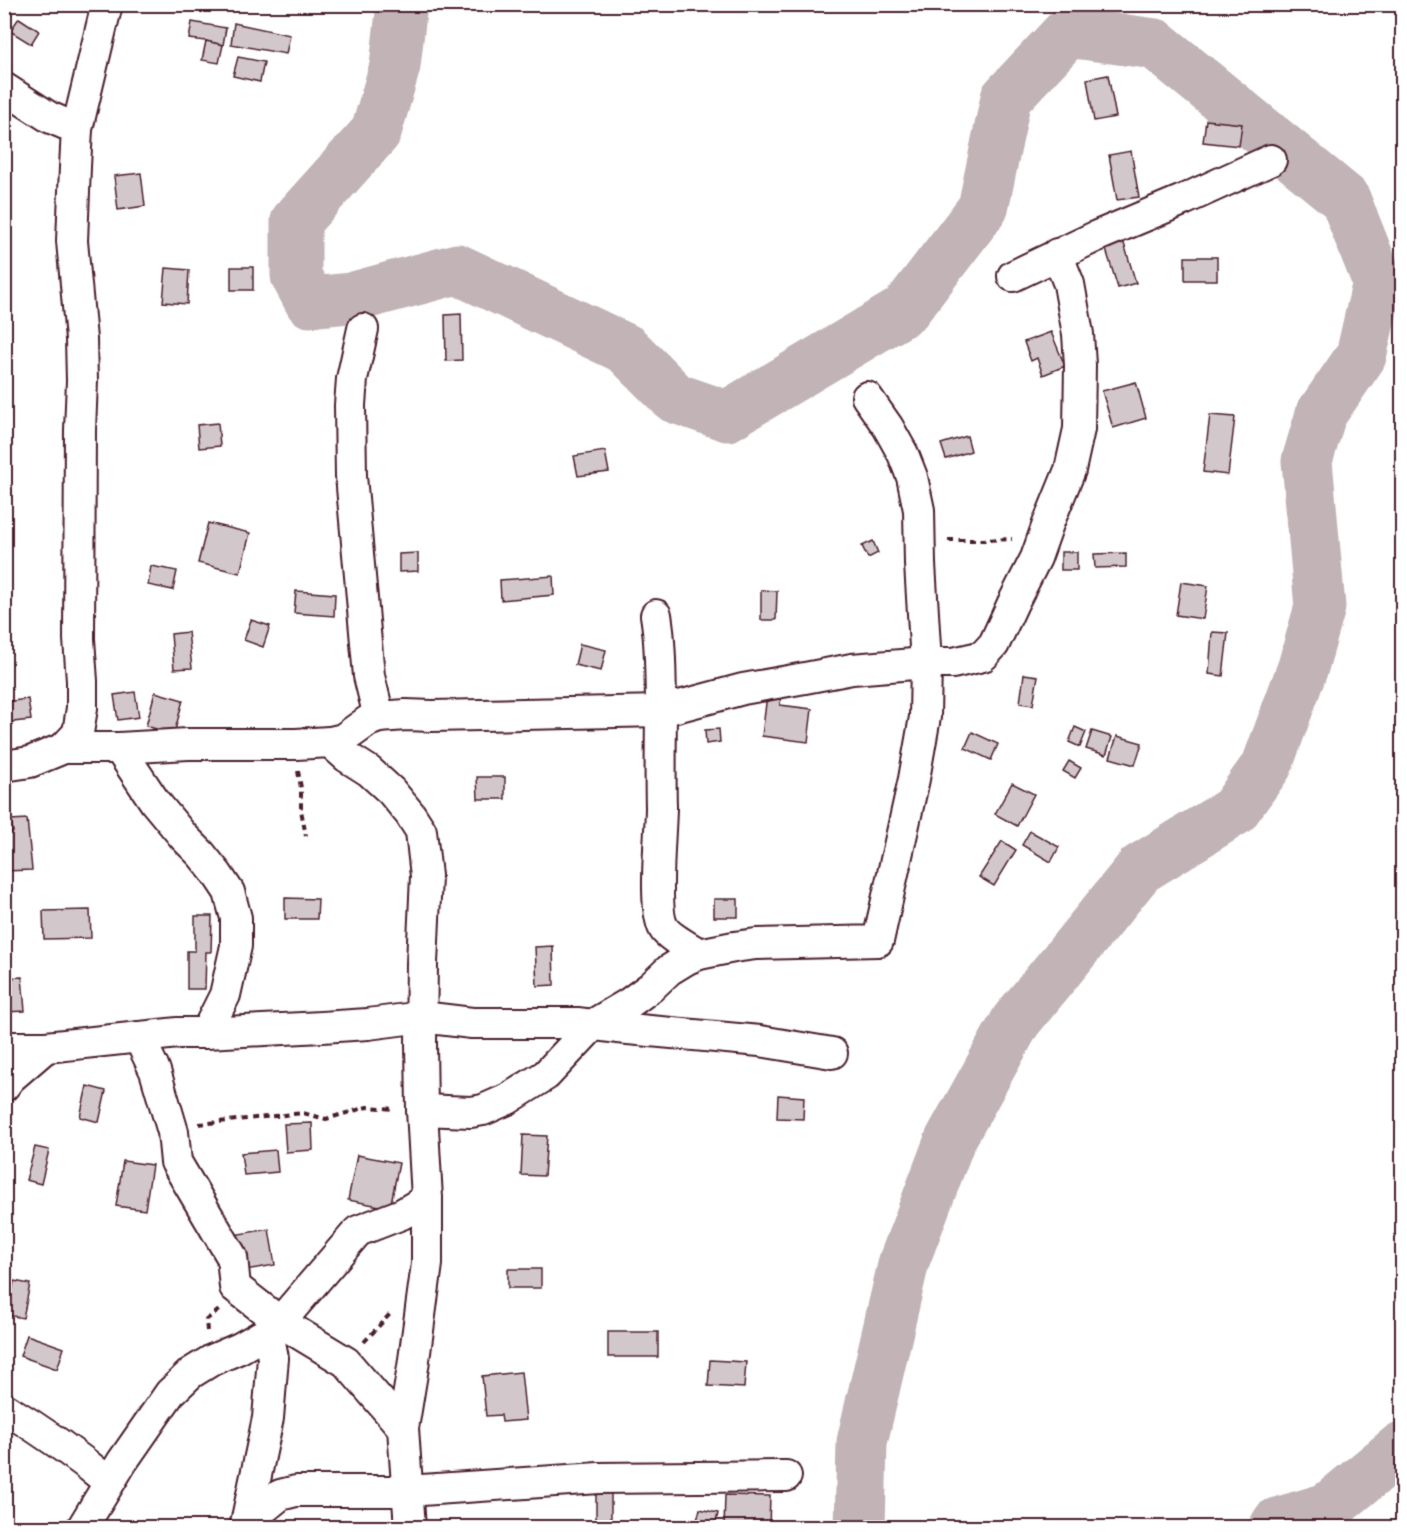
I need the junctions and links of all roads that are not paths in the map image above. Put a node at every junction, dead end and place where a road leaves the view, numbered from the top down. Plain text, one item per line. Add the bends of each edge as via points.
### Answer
1 (107, 4) edge
2 (4, 88) edge
3 (77, 129) junction
4 (1271, 160) dead end
5 (1057, 254) junction
6 (1013, 276) dead end
7 (363, 329) dead end
8 (867, 397) dead end
9 (656, 615) dead end
10 (927, 663) junction
11 (661, 711) junction
12 (379, 717) junction
13 (330, 742) junction
14 (64, 748) junction
15 (119, 748) junction
16 (4, 766) edge
17 (699, 954) junction
18 (422, 1017) junction
19 (594, 1024) junction
20 (206, 1033) junction
21 (139, 1037) junction
22 (4, 1047) edge
23 (46, 1047) junction
24 (832, 1053) dead end
25 (4, 1086) edge
26 (412, 1110) junction
27 (427, 1199) junction
28 (274, 1327) junction
29 (4, 1408) edge
30 (403, 1428) junction
31 (786, 1476) dead end
32 (109, 1482) junction
33 (407, 1491) junction
34 (82, 1527) edge
35 (245, 1527) edge
36 (410, 1527) edge

1 - 3 street
2 - 3 street via 49,117
3 - 14 street via 72,241 81,339 82,708 78,733
4 - 5 street
5 - 6 street
5 - 10 street via 1069,284 1080,365 1079,429 1070,470 1036,558 994,644 983,656 968,661
7 - 12 street via 350,405 351,476 369,676
8 - 10 street via 888,427 912,477 919,510
9 - 11 street
10 - 11 street via 852,669 743,689
10 - 17 street via 925,717 878,941 756,944
11 - 12 street
11 - 17 street via 659,911 665,930
12 - 13 street
13 - 15 street
13 - 18 street via 391,791 421,831 426,876
14 - 15 street
14 - 16 street via 30,762
15 - 20 street via 155,802 229,892 236,918 236,946 225,995
17 - 19 street via 669,970 636,998
18 - 19 street via 472,1023
18 - 20 street
18 - 26 street
19 - 24 street via 760,1041
19 - 26 street via 546,1075 508,1099 471,1112
20 - 21 street
21 - 23 street
21 - 28 street via 155,1071 173,1132 176,1162 232,1257 235,1287
22 - 23 street
23 - 25 street
26 - 27 street
27 - 28 street via 402,1214 358,1231
27 - 30 street via 427,1264
28 - 30 street via 346,1362
28 - 32 street via 191,1373 170,1393
28 - 35 street via 268,1418
29 - 32 street
30 - 33 street
31 - 33 street via 599,1478
32 - 34 street
33 - 35 street via 296,1491 280,1495
33 - 36 street

